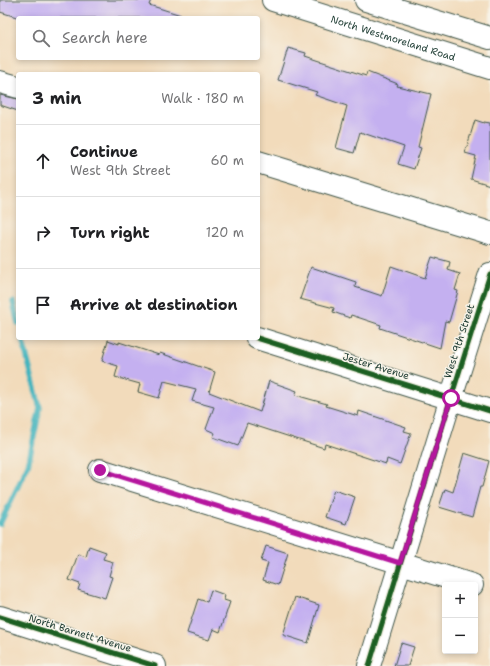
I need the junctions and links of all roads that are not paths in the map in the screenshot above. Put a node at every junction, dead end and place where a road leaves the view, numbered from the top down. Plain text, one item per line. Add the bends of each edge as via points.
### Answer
1 (273, 0) edge
2 (366, 0) edge
3 (490, 38) edge
4 (490, 68) edge
5 (0, 82) edge
6 (16, 86) edge
7 (260, 163) edge
8 (490, 233) edge
9 (490, 274) edge
10 (260, 339) edge
11 (451, 398) junction
12 (490, 411) edge
13 (100, 470) dead end
14 (400, 563) junction
15 (462, 582) edge
16 (478, 587) edge
17 (490, 591) edge
18 (0, 617) edge
19 (155, 666) edge
20 (369, 666) edge

1 - 4 street, North Westmoreland Road
2 - 3 street
5 - 6 street
7 - 8 street
9 - 11 street, West 9th Street
10 - 11 street, Jester Avenue
11 - 12 street, Jester Avenue
11 - 14 street, West 9th Street
13 - 14 street
14 - 15 street
14 - 20 street, West 9th Street
16 - 17 street
18 - 19 street, North Barnett Avenue

